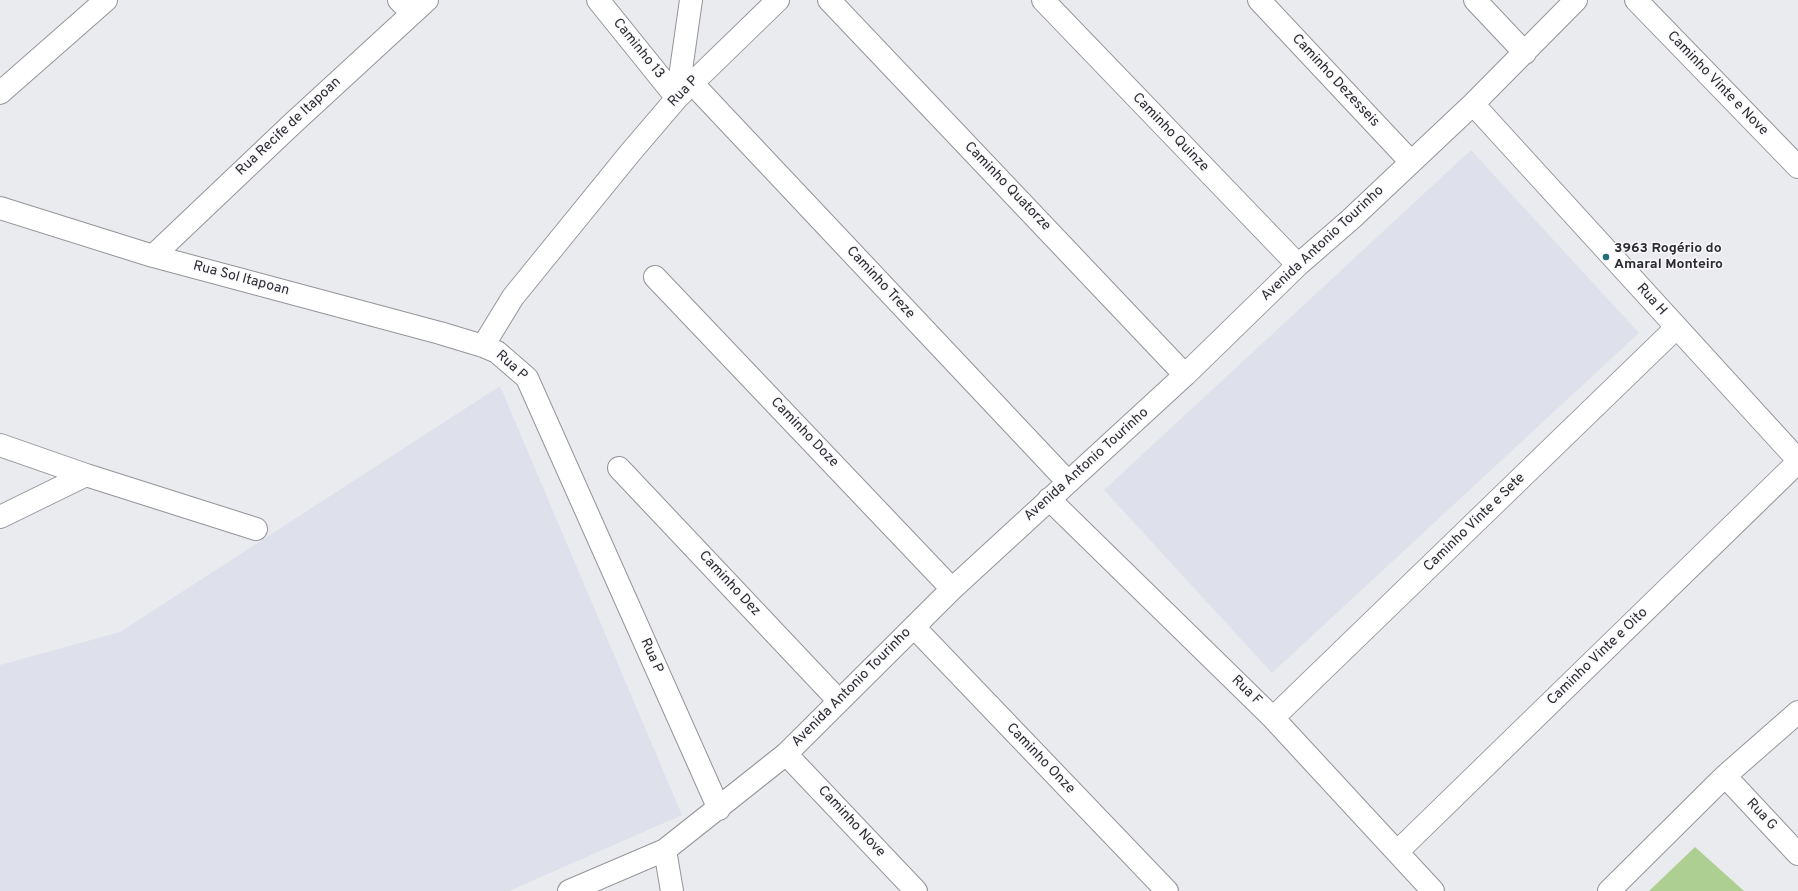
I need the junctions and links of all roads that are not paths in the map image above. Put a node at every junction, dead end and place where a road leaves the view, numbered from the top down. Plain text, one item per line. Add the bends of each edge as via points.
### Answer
1 (106, 0) edge
2 (598, 0) edge
3 (691, 0) edge
4 (778, 0) edge
5 (829, 0) edge
6 (1043, 0) edge
7 (1259, 0) edge
8 (1475, 0) edge
9 (1576, 0) edge
10 (1636, 0) edge
11 (413, 4) edge
12 (1525, 53) junction
13 (685, 90) junction
14 (0, 93) edge
15 (1473, 104) junction
16 (1411, 162) junction
17 (1798, 168) edge
18 (0, 208) edge
19 (153, 256) junction
20 (1298, 265) junction
21 (655, 277) dead end
22 (1676, 328) junction
23 (483, 346) junction
24 (1185, 375) junction
25 (0, 445) edge
26 (1798, 461) edge
27 (619, 468) dead end
28 (86, 475) junction
29 (1068, 482) junction
30 (1049, 499) junction
31 (0, 517) edge
32 (256, 529) dead end
33 (952, 589) junction
34 (914, 627) junction
35 (840, 701) junction
36 (1798, 712) edge
37 (1273, 718) junction
38 (786, 754) junction
39 (1725, 776) junction
40 (719, 808) junction
41 (665, 850) junction
42 (1397, 852) junction
43 (1798, 854) edge
44 (569, 891) edge
45 (672, 891) edge
46 (916, 891) edge
47 (1167, 891) edge
48 (1433, 891) edge
49 (1609, 891) edge

1 - 14 street
2 - 13 street, Caminho 13
3 - 13 street
4 - 13 street, Rua P
5 - 24 street, Caminho Quatorze
6 - 20 street, Caminho Quinze
7 - 16 street, Caminho Dezesseis
8 - 12 street
9 - 12 street, Avenida Antonio Tourinho
10 - 17 street, Caminho Vinte e Nove
11 - 19 street, Rua Recife de Itapoan
12 - 15 street, Avenida Antonio Tourinho
13 - 23 street, Rua P via 630,153 513,297
13 - 29 street, Caminho Treze
15 - 16 street, Avenida Antonio Tourinho
15 - 22 street, Rua H
16 - 20 street, Avenida Antonio Tourinho
18 - 19 street, Rua Sol Itapoan
19 - 23 street, Rua Sol Itapoan
20 - 24 street, Avenida Antonio Tourinho
21 - 33 street, Caminho Doze
22 - 26 street, Rua H
22 - 37 street, Caminho Vinte e Sete
23 - 40 street, Rua P via 497,352 527,378
24 - 29 street, Avenida Antonio Tourinho
25 - 28 street
26 - 42 street, Caminho Vinte e Oito
27 - 35 street, Caminho Dez
28 - 31 street
28 - 32 street
29 - 30 street, Avenida Antonio Tourinho
30 - 33 street, Avenida Antonio Tourinho
30 - 37 street, Rua F
33 - 34 street, Avenida Antonio Tourinho
34 - 35 street, Avenida Antonio Tourinho
34 - 47 street, Caminho Onze
35 - 38 street, Avenida Antonio Tourinho
36 - 39 street
37 - 42 street, Rua F
38 - 40 street, Avenida Antonio Tourinho
38 - 46 street, Caminho Nove
39 - 43 street, Rua G
39 - 49 street
40 - 41 street, Avenida Antonio Tourinho
41 - 44 street, Avenida Antonio Tourinho
41 - 45 street
42 - 48 street, Rua F

